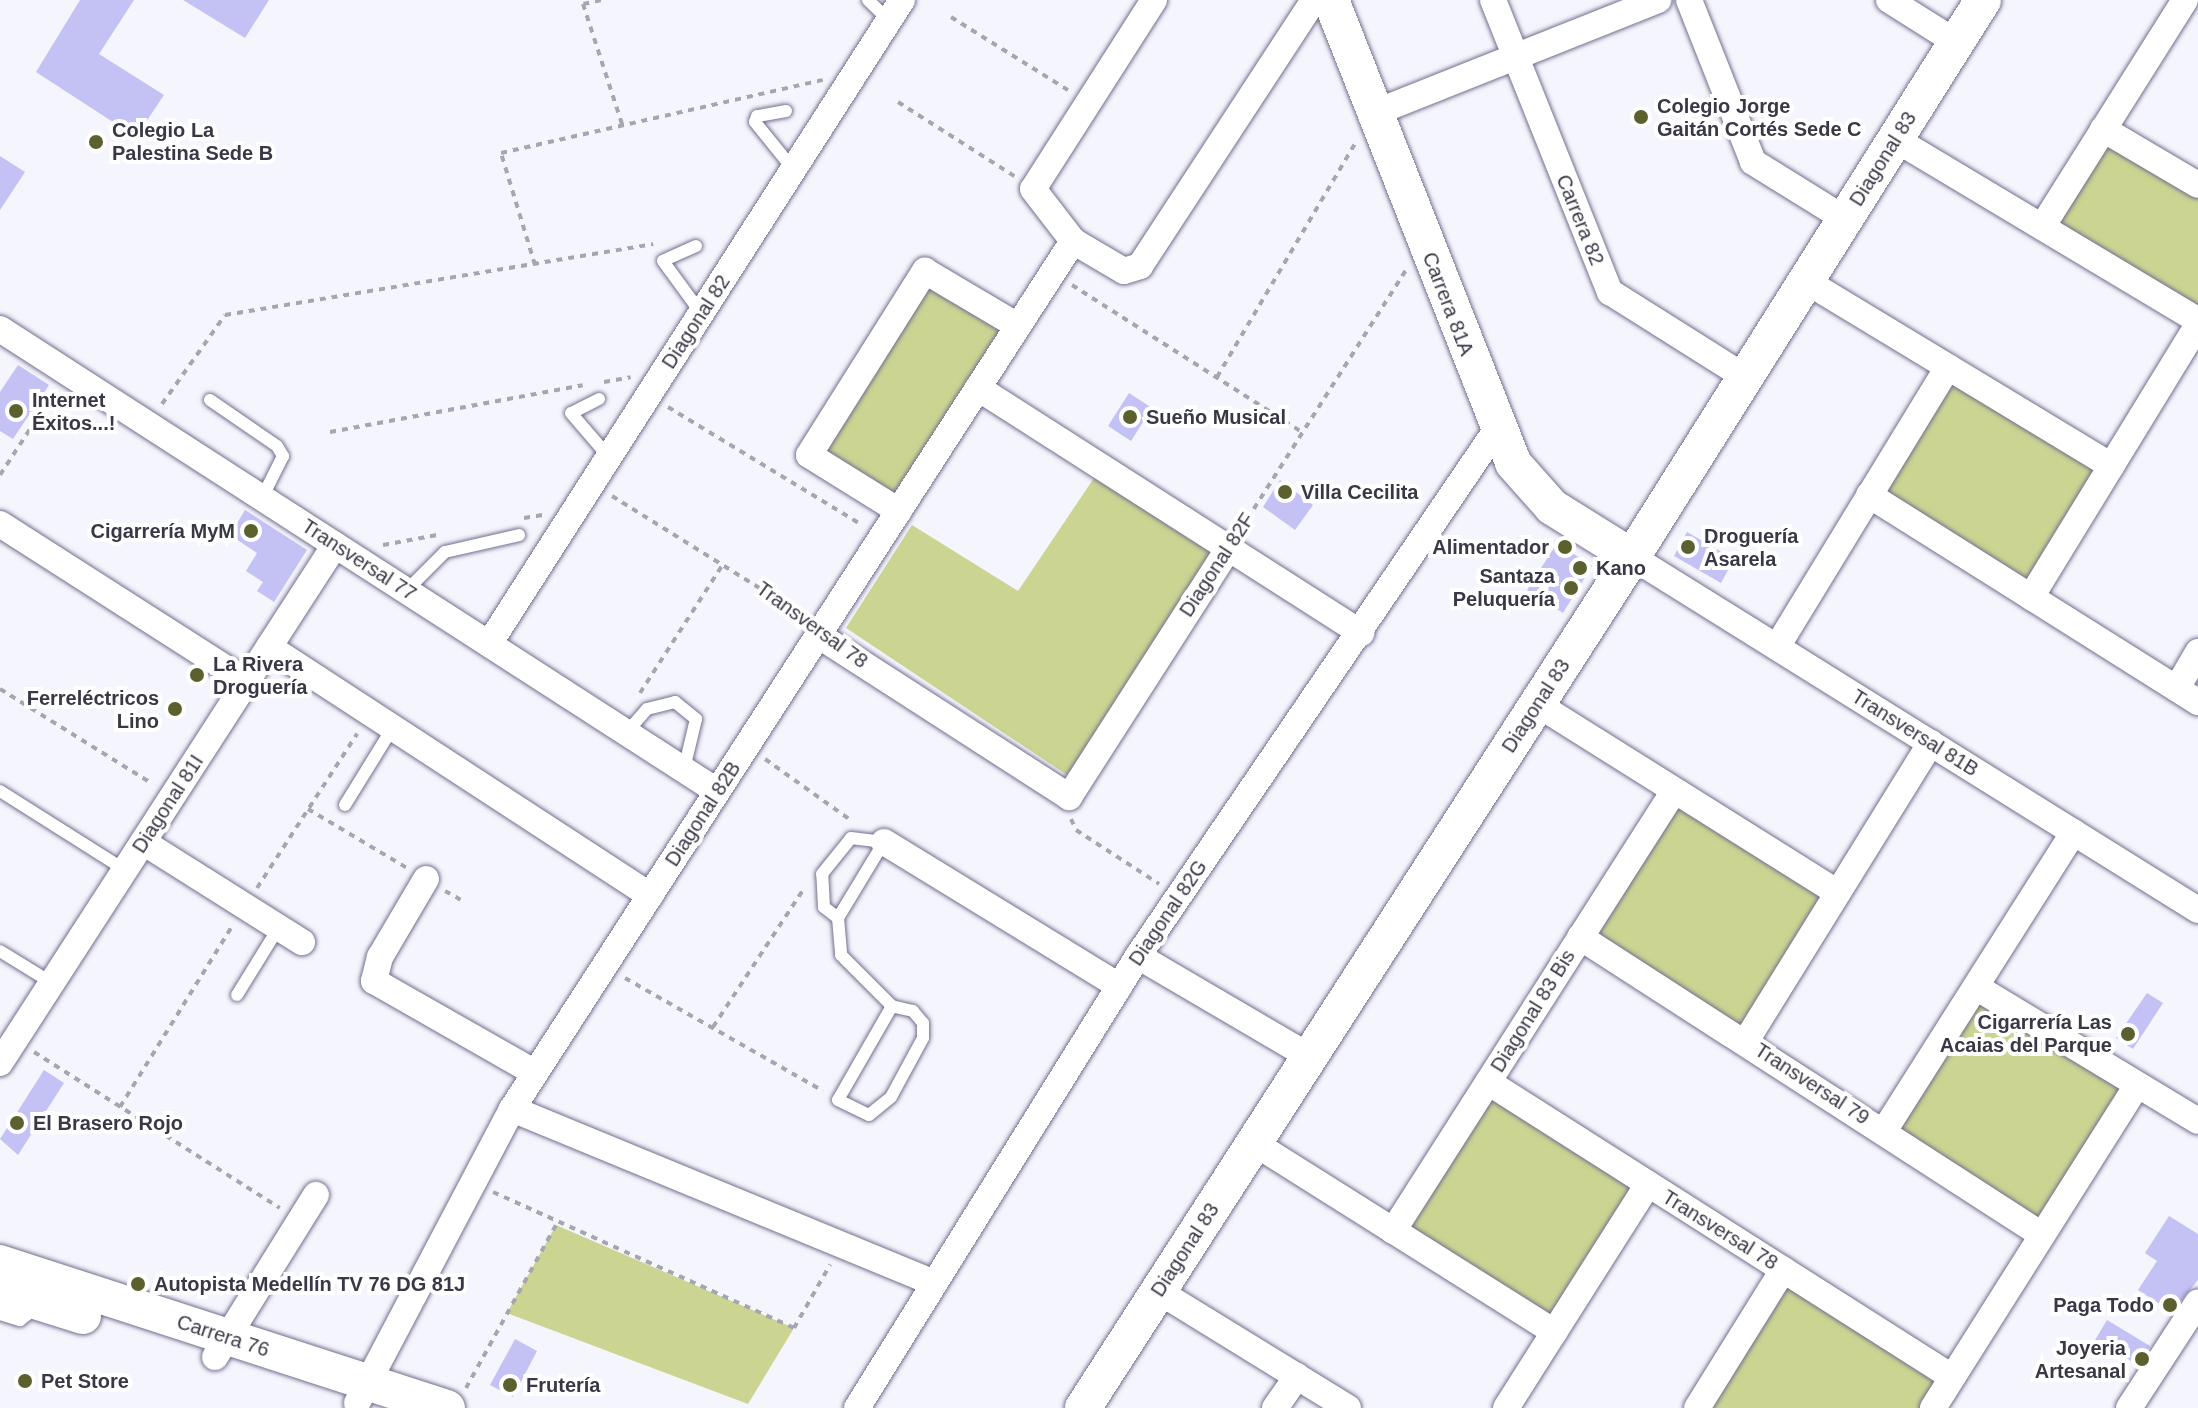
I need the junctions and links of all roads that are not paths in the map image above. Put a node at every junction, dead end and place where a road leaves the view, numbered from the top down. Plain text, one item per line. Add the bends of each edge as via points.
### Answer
1 (868, 0) edge
2 (1314, 0) edge
3 (1331, 0) edge
4 (1493, 0) edge
5 (1658, 0) edge
6 (1689, 0) edge
7 (1889, 0) edge
8 (1983, 0) edge
9 (2185, 0) edge
10 (1150, 1) edge
11 (895, 10) edge
12 (1956, 42) junction
13 (1515, 56) junction
14 (786, 111) dead end
15 (1374, 113) junction
16 (2103, 129) junction
17 (1895, 139) junction
18 (793, 170) junction
19 (2198, 185) edge
20 (1845, 219) junction
21 (2042, 227) junction
22 (1073, 241) junction
23 (696, 246) dead end
24 (1806, 281) junction
25 (701, 313) junction
26 (2198, 322) edge
27 (1018, 326) junction
28 (0, 329) edge
29 (1948, 367) junction
30 (1745, 377) junction
31 (978, 388) junction
32 (599, 399) dead end
33 (210, 400) dead end
34 (1497, 429) junction
35 (608, 456) junction
36 (2111, 466) junction
37 (1869, 495) junction
38 (262, 498) junction
39 (899, 511) junction
40 (0, 524) edge
41 (519, 535) dead end
42 (335, 545) junction
43 (1227, 551) junction
44 (1632, 557) junction
45 (406, 591) junction
46 (2031, 597) junction
47 (1361, 633) junction
48 (818, 635) junction
49 (489, 644) junction
50 (269, 647) junction
51 (1777, 647) junction
52 (2198, 652) edge
53 (247, 682) junction
54 (2187, 695) edge
55 (1537, 704) junction
56 (392, 729) junction
57 (623, 730) junction
58 (1931, 743) junction
59 (684, 769) junction
60 (0, 791) edge
61 (717, 791) junction
62 (1674, 791) junction
63 (1069, 797) joint
64 (345, 805) dead end
65 (2074, 832) junction
66 (143, 842) junction
67 (884, 842) junction
68 (125, 870) junction
69 (426, 879) road end
70 (1838, 893) junction
71 (650, 895) junction
72 (2198, 910) edge
73 (838, 918) junction
74 (279, 927) junction
75 (1580, 937) junction
76 (302, 942) dead end
77 (0, 951) edge
78 (1138, 956) junction
79 (52, 983) junction
80 (1119, 986) junction
81 (1976, 987) junction
82 (237, 995) dead end
83 (892, 1006) junction
84 (1746, 1041) junction
85 (1310, 1057) junction
86 (0, 1063) edge
87 (535, 1073) junction
88 (1488, 1082) junction
89 (2137, 1085) junction
90 (512, 1109) junction
91 (2198, 1121) edge
92 (1884, 1131) junction
93 (1254, 1143) junction
94 (1648, 1184) junction
95 (316, 1195) dead end
96 (1393, 1231) junction
97 (2042, 1235) junction
98 (0, 1263) edge
99 (1783, 1270) junction
100 (931, 1282) junction
101 (0, 1290) edge
102 (1158, 1291) junction
103 (40, 1302) junction
104 (2198, 1302) edge
105 (0, 1314) edge
106 (1554, 1332) junction
107 (221, 1347) junction
108 (1297, 1376) junction
109 (1952, 1377) junction
110 (366, 1398) edge
111 (454, 1403) edge
112 (857, 1408) edge
113 (1083, 1408) edge
114 (1275, 1408) edge
115 (1348, 1408) edge
116 (1506, 1408) edge
117 (1697, 1408) edge
118 (1933, 1408) edge
119 (2129, 1408) edge

1 - 11 lane
2 - 22 street via 1133,270 1124,271
3 - 15 street, Carrera 81A
4 - 13 street, Carrera 82
5 - 13 street
6 - 20 street via 1753,162
7 - 12 street
8 - 12 street, Diagonal 83
9 - 16 street
10 - 22 street via 1033,189
11 - 18 street, Diagonal 82
12 - 17 street, Diagonal 83
13 - 15 street
13 - 30 street, Carrera 82 via 1610,292
14 - 18 lane via 757,116 755,122
15 - 34 street, Carrera 81A
16 - 19 street
16 - 21 street
17 - 20 street, Diagonal 83
17 - 21 street
18 - 25 street, Diagonal 82
20 - 24 street, Diagonal 83
21 - 26 street
22 - 27 street, Diagonal 82B
23 - 25 lane via 663,261
24 - 29 street
24 - 30 street, Diagonal 83
25 - 35 street, Diagonal 82
26 - 36 street
27 - 31 street, Diagonal 82B
27 - 39 street via 925,271 809,455
28 - 38 street, Transversal 77
29 - 36 street
29 - 37 street
30 - 44 street, Diagonal 83
31 - 39 street, Diagonal 82B
31 - 43 street
32 - 35 lane via 571,413
33 - 38 lane via 277,446 283,456
34 - 44 street, Carrera 81A via 1530,487 1552,507
34 - 47 street, Diagonal 82G
35 - 49 street, Diagonal 82
36 - 46 street
37 - 46 street
37 - 51 street
38 - 42 street, Transversal 77
39 - 48 street, Diagonal 82B
40 - 53 street
41 - 45 lane via 445,552
42 - 45 street, Transversal 77
42 - 50 street, Diagonal 81I
43 - 47 street
43 - 63 street, Diagonal 82F
44 - 51 street, Transversal 81B
44 - 55 street, Diagonal 83
45 - 49 street, Transversal 77
46 - 54 street
47 - 78 street, Diagonal 82G
48 - 61 street, Diagonal 82B
48 - 63 street, Transversal 78
49 - 57 street, Transversal 77
50 - 53 street, Diagonal 81I
50 - 56 street
51 - 58 street, Transversal 81B
52 - 54 street
53 - 66 street, Diagonal 81I
55 - 62 street
55 - 85 street, Diagonal 83
56 - 64 lane
56 - 71 street
57 - 59 street, Transversal 77
57 - 59 lane via 647,709 675,702 696,719
58 - 65 street, Transversal 81B
58 - 70 street
59 - 61 street, Transversal 77
60 - 68 lane
61 - 71 street, Diagonal 82B
62 - 70 street
62 - 75 street, Diagonal 83 Bis
65 - 72 street, Transversal 81B
65 - 81 street
66 - 68 street, Diagonal 81I
66 - 74 street
67 - 73 lane
67 - 73 lane via 851,838 822,874 824,907
67 - 80 street
68 - 79 street, Diagonal 81I
69 - 87 street via 380,957 374,981
70 - 84 street
71 - 87 street, Diagonal 82B
73 - 83 lane via 841,955
74 - 76 street
74 - 82 lane
75 - 84 street, Transversal 79
75 - 88 street, Diagonal 83 Bis
77 - 79 lane
78 - 80 street, Diagonal 82G
78 - 85 street
79 - 86 street, Diagonal 81I
80 - 100 street, Diagonal 82G
81 - 89 street
81 - 92 street
83 - 83 lane via 838,1100 869,1115 880,1109 919,1053 923,1023 913,1011
84 - 92 street, Transversal 79
85 - 93 street, Diagonal 83
87 - 90 street, Diagonal 82B
88 - 94 street, Transversal 78
88 - 96 street, Diagonal 83 Bis
89 - 91 street
89 - 97 street
90 - 100 street
90 - 110 street, Diagonal 82B
92 - 97 street, Transversal 79
93 - 96 street
93 - 102 street, Diagonal 83
94 - 99 street, Transversal 78
94 - 106 street
95 - 107 street
96 - 106 street
97 - 109 street
98 - 107 street, Carrera 76
99 - 109 street, Transversal 78
99 - 117 street
100 - 112 street, Diagonal 82G
101 - 103 street, Carrera 76
102 - 108 street
102 - 113 street, Diagonal 83
103 - 105 lane via 20,1320
103 - 107 street, Carrera 76
104 - 119 street
106 - 116 street
107 - 110 street, Carrera 76
108 - 114 street
108 - 115 street
109 - 118 street
110 - 111 street, Carrera 76

